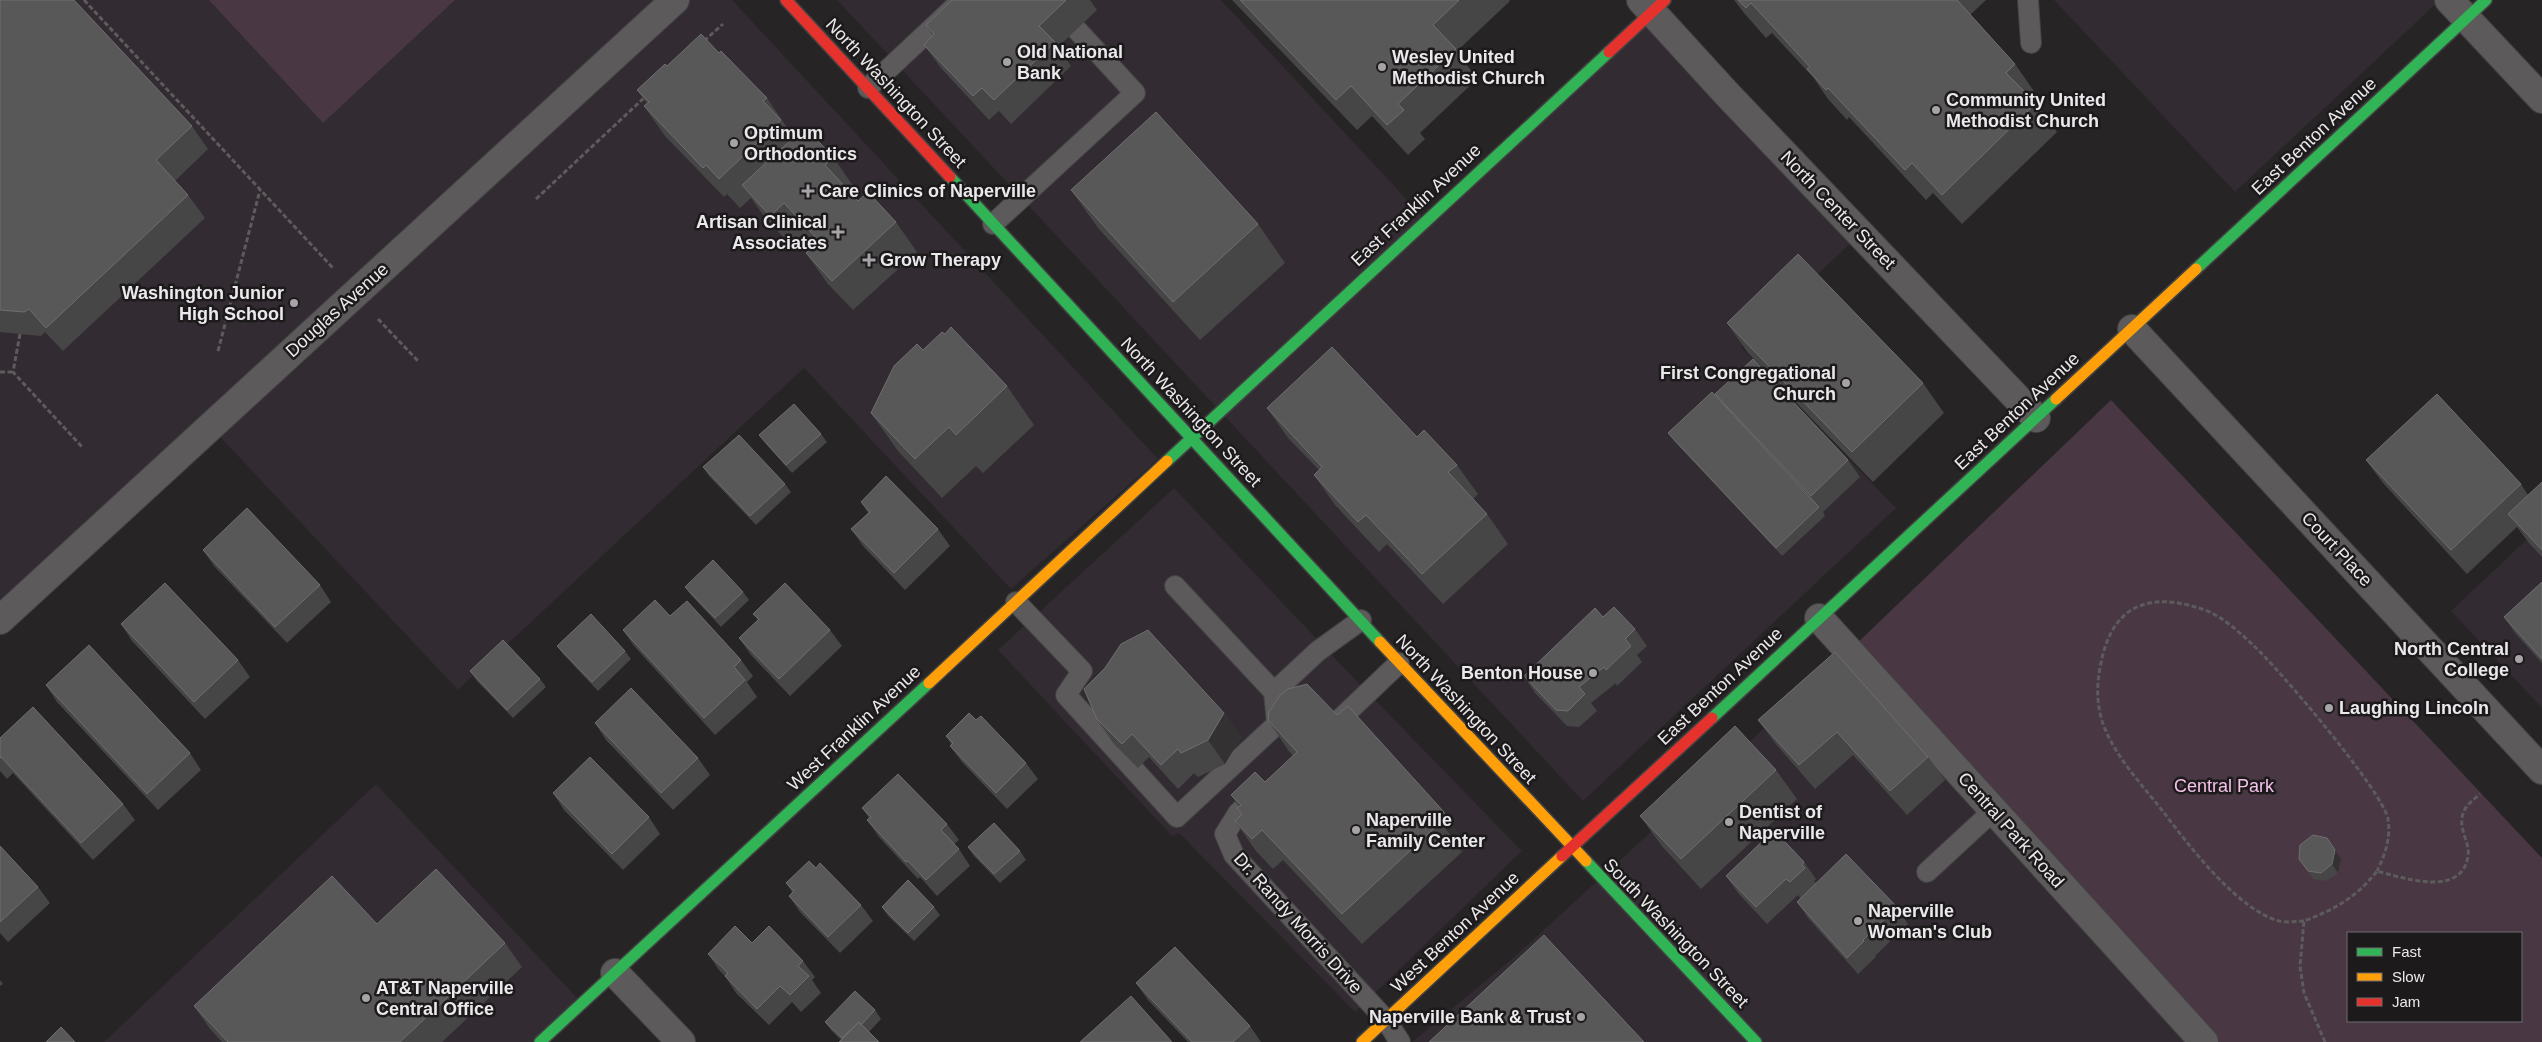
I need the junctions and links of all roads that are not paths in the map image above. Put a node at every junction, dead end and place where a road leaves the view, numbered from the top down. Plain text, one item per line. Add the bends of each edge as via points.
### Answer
1 (675, 0) edge
2 (786, 0) edge
3 (962, 0) edge
4 (2028, 0) edge
5 (2486, 0) edge
6 (1653, 4) edge
7 (2458, 9) edge
8 (1077, 30) dead end
9 (2031, 43) dead end
10 (868, 88) junction
11 (2542, 99) edge
12 (994, 224) junction
13 (2132, 329) junction
14 (2036, 418) junction
15 (1190, 437) junction
16 (1175, 586) dead end
17 (1016, 602) junction
18 (1819, 618) junction
19 (0, 620) edge
20 (1360, 620) junction
21 (1399, 663) junction
22 (1274, 692) junction
23 (1336, 723) edge
24 (2542, 770) edge
25 (1274, 779) edge
26 (1993, 810) junction
27 (1571, 848) junction
28 (1927, 872) dead end
29 (615, 973) junction
30 (1386, 1020) junction
31 (540, 1042) edge
32 (681, 1042) edge
33 (1362, 1042) edge
34 (1400, 1042) edge
35 (1756, 1042) edge
36 (2204, 1042) edge

1 - 19 street, Douglas Avenue
2 - 10 street, North Washington Street
3 - 10 lane
4 - 9 lane
5 - 7 street, East Benton Avenue
6 - 14 street, North Center Street via 1726,93
6 - 15 street, East Franklin Avenue
7 - 11 street
7 - 13 street, East Benton Avenue
8 - 12 lane via 1134,93
10 - 12 street, North Washington Street
12 - 15 street, North Washington Street
13 - 14 street, East Benton Avenue
13 - 24 street, Court Place
14 - 18 street, East Benton Avenue
15 - 17 street, West Franklin Avenue
15 - 20 street, North Washington Street
16 - 22 lane
17 - 22 lane via 1082,671 1066,695 1177,817 1277,724
17 - 29 street, West Franklin Avenue
18 - 26 street, Central Park Road
18 - 27 street, East Benton Avenue
20 - 21 street, North Washington Street
20 - 22 lane via 1318,651
21 - 23 lane
21 - 27 street, North Washington Street
25 - 30 lane, Dr. Randy Morris Drive via 1238,813 1225,834 1234,855
26 - 28 lane
26 - 36 street, Central Park Road
27 - 30 street, West Benton Avenue
27 - 35 street, South Washington Street
29 - 31 street, West Franklin Avenue
29 - 32 street
30 - 33 street, West Benton Avenue
30 - 34 lane

